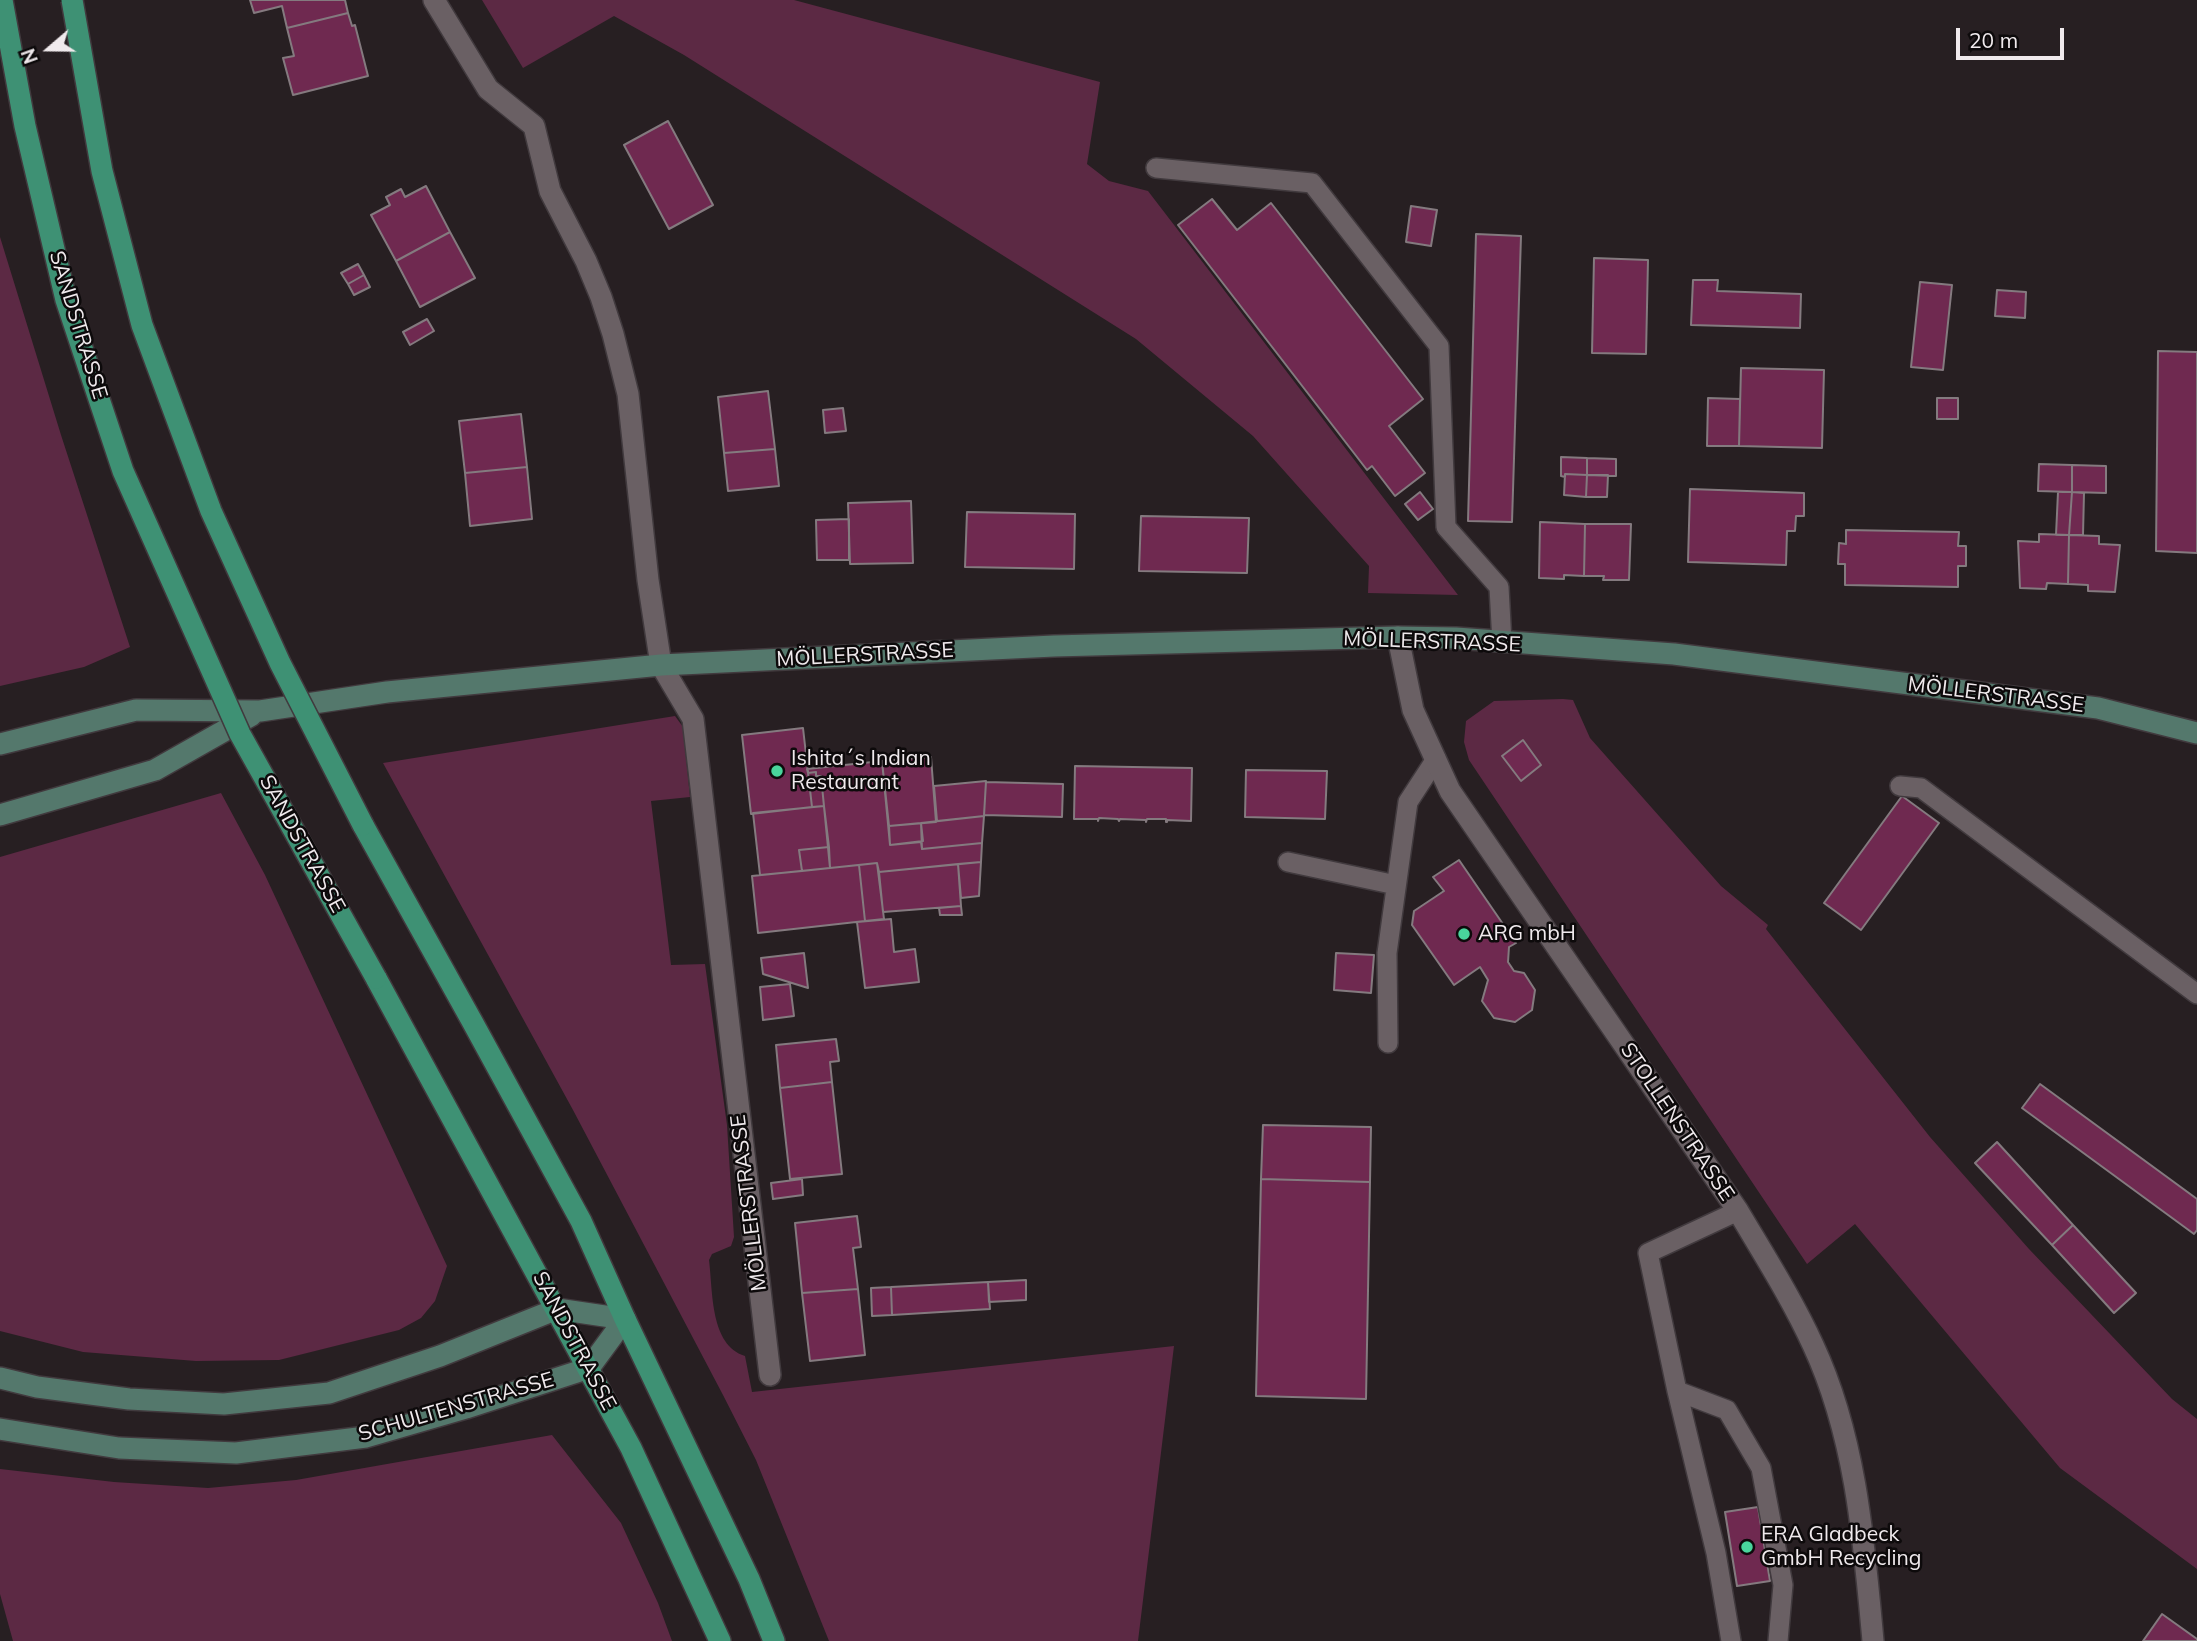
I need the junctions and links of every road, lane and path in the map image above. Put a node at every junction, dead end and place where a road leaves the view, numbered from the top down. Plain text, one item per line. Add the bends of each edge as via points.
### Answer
1 (2, 0) edge
2 (72, 0) edge
3 (434, 0) edge
4 (1156, 168) dead end
5 (1398, 637) junction
6 (1502, 643) junction
7 (661, 665) junction
8 (260, 711) junction
9 (2197, 733) edge
10 (0, 744) edge
11 (1436, 759) junction
12 (1900, 786) dead end
13 (0, 815) edge
14 (1288, 862) dead end
15 (1396, 885) junction
16 (2197, 994) edge
17 (1388, 1043) dead end
18 (1738, 1211) junction
19 (556, 1309) junction
20 (625, 1319) junction
21 (589, 1368) junction
22 (770, 1375) dead end
23 (0, 1378) edge
24 (1677, 1391) junction
25 (0, 1429) edge
26 (720, 1641) edge
27 (774, 1641) edge
28 (1731, 1641) edge
29 (1778, 1641) edge
30 (1873, 1641) edge

1 - 19 main road, SANDSTRASSE, bridge via 25,126 66,300 123,471 240,734
2 - 20 main road, bridge via 102,171 142,325 211,511 280,663 363,825 581,1221
3 - 7 street, MÖLLERSTRASSE via 488,89 534,126 550,191 601,297 628,394
4 - 6 lane via 1312,183 1439,346 1447,527 1499,587
5 - 6 street, MÖLLERSTRASSE
5 - 7 street, MÖLLERSTRASSE via 1054,646
5 - 11 street, STOLLENSTRASSE via 1413,710
6 - 9 street, MÖLLERSTRASSE via 1674,654 2098,708
7 - 8 street, MÖLLERSTRASSE via 387,692
7 - 22 street, MÖLLERSTRASSE via 692,719
8 - 10 street, MÖLLERSTRASSE via 136,710
8 - 13 street, MÖLLERSTRASSE via 155,771
11 - 15 lane via 1408,802
11 - 18 street, STOLLENSTRASSE via 1450,791
12 - 16 lane via 1921,788
14 - 15 lane
15 - 17 lane via 1387,953
18 - 24 lane via 1647,1253
18 - 30 street, STOLLENSTRASSE via 1814,1347 1833,1398 1863,1536
19 - 20 street
19 - 21 main road, SANDSTRASSE
19 - 23 street via 440,1356 329,1393 224,1404 129,1399
20 - 21 street
20 - 27 main road
21 - 25 street, SCHULTENSTRASSE via 366,1437 236,1453 119,1448
21 - 26 main road, SANDSTRASSE
24 - 28 lane via 1716,1553
24 - 29 lane via 1727,1410 1760,1468 1783,1585

